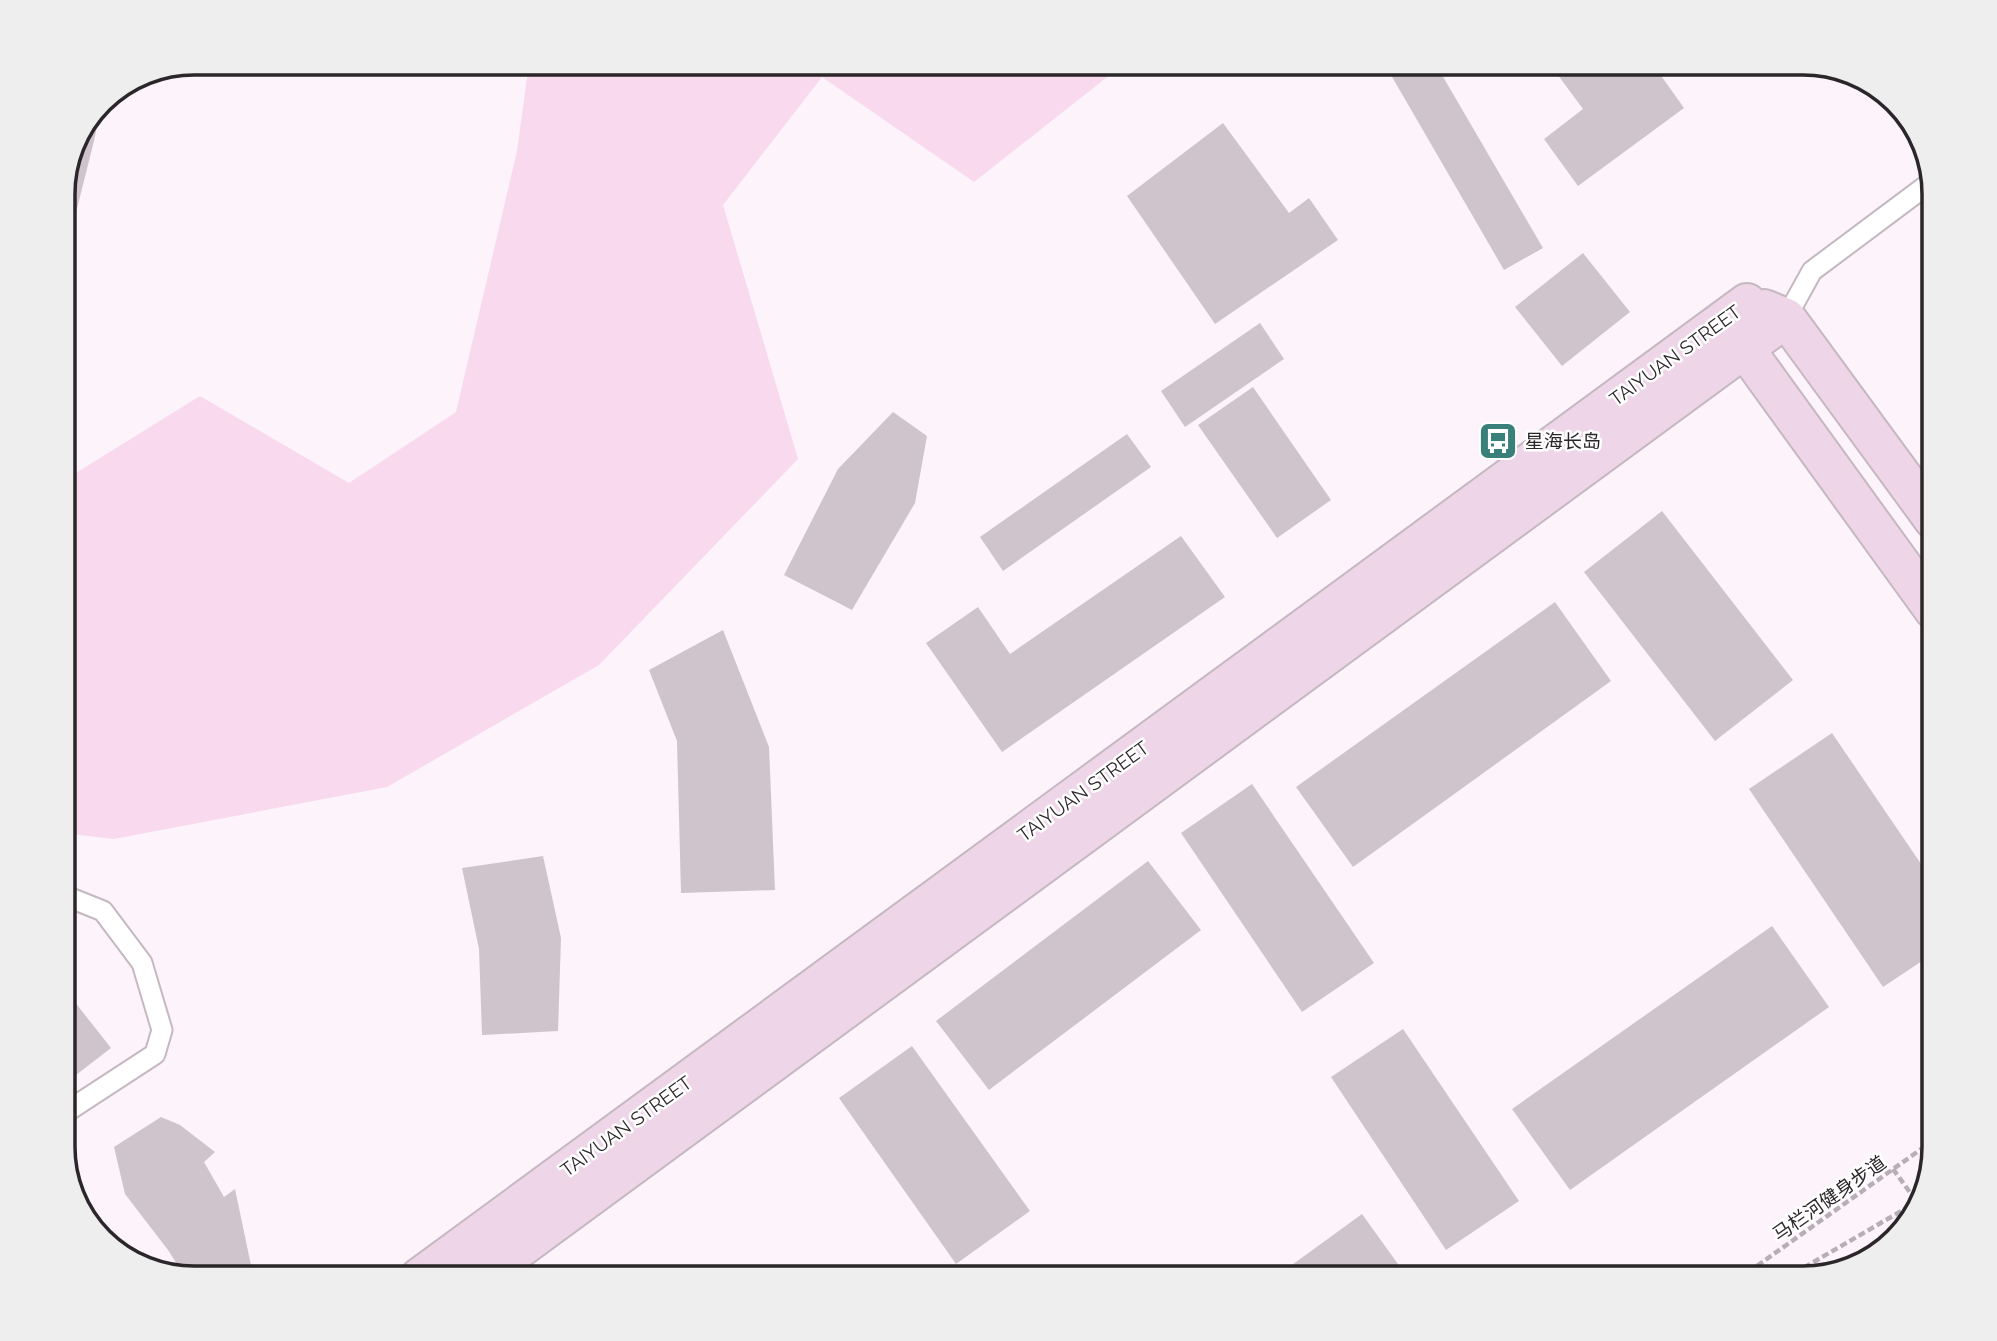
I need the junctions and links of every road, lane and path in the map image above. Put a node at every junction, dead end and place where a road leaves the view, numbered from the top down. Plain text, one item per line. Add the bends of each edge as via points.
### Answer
1 (1922, 189) edge
2 (1747, 303) junction
3 (1786, 318) junction
4 (1745, 349) junction
5 (1922, 504) edge
6 (1922, 593) edge
7 (76, 900) edge
8 (76, 1106) edge
9 (1922, 1149) edge
10 (1893, 1169) junction
11 (1911, 1194) edge
12 (1904, 1210) edge
13 (435, 1266) edge
14 (495, 1266) edge
15 (1757, 1266) edge
16 (1807, 1266) edge

1 - 3 lane via 1812,271
2 - 3 main road, TAIYUAN STREET
2 - 4 main road, TAIYUAN STREET
2 - 13 main road, TAIYUAN STREET
3 - 4 main road, TAIYUAN STREET
3 - 5 main road
4 - 6 main road, TAIYUAN STREET
4 - 14 main road, TAIYUAN STREET
7 - 8 lane via 103,911 142,963 162,1030 155,1054
9 - 10 path, 马栏河健身步道
10 - 11 path
10 - 15 path, 马栏河健身步道
12 - 16 path

